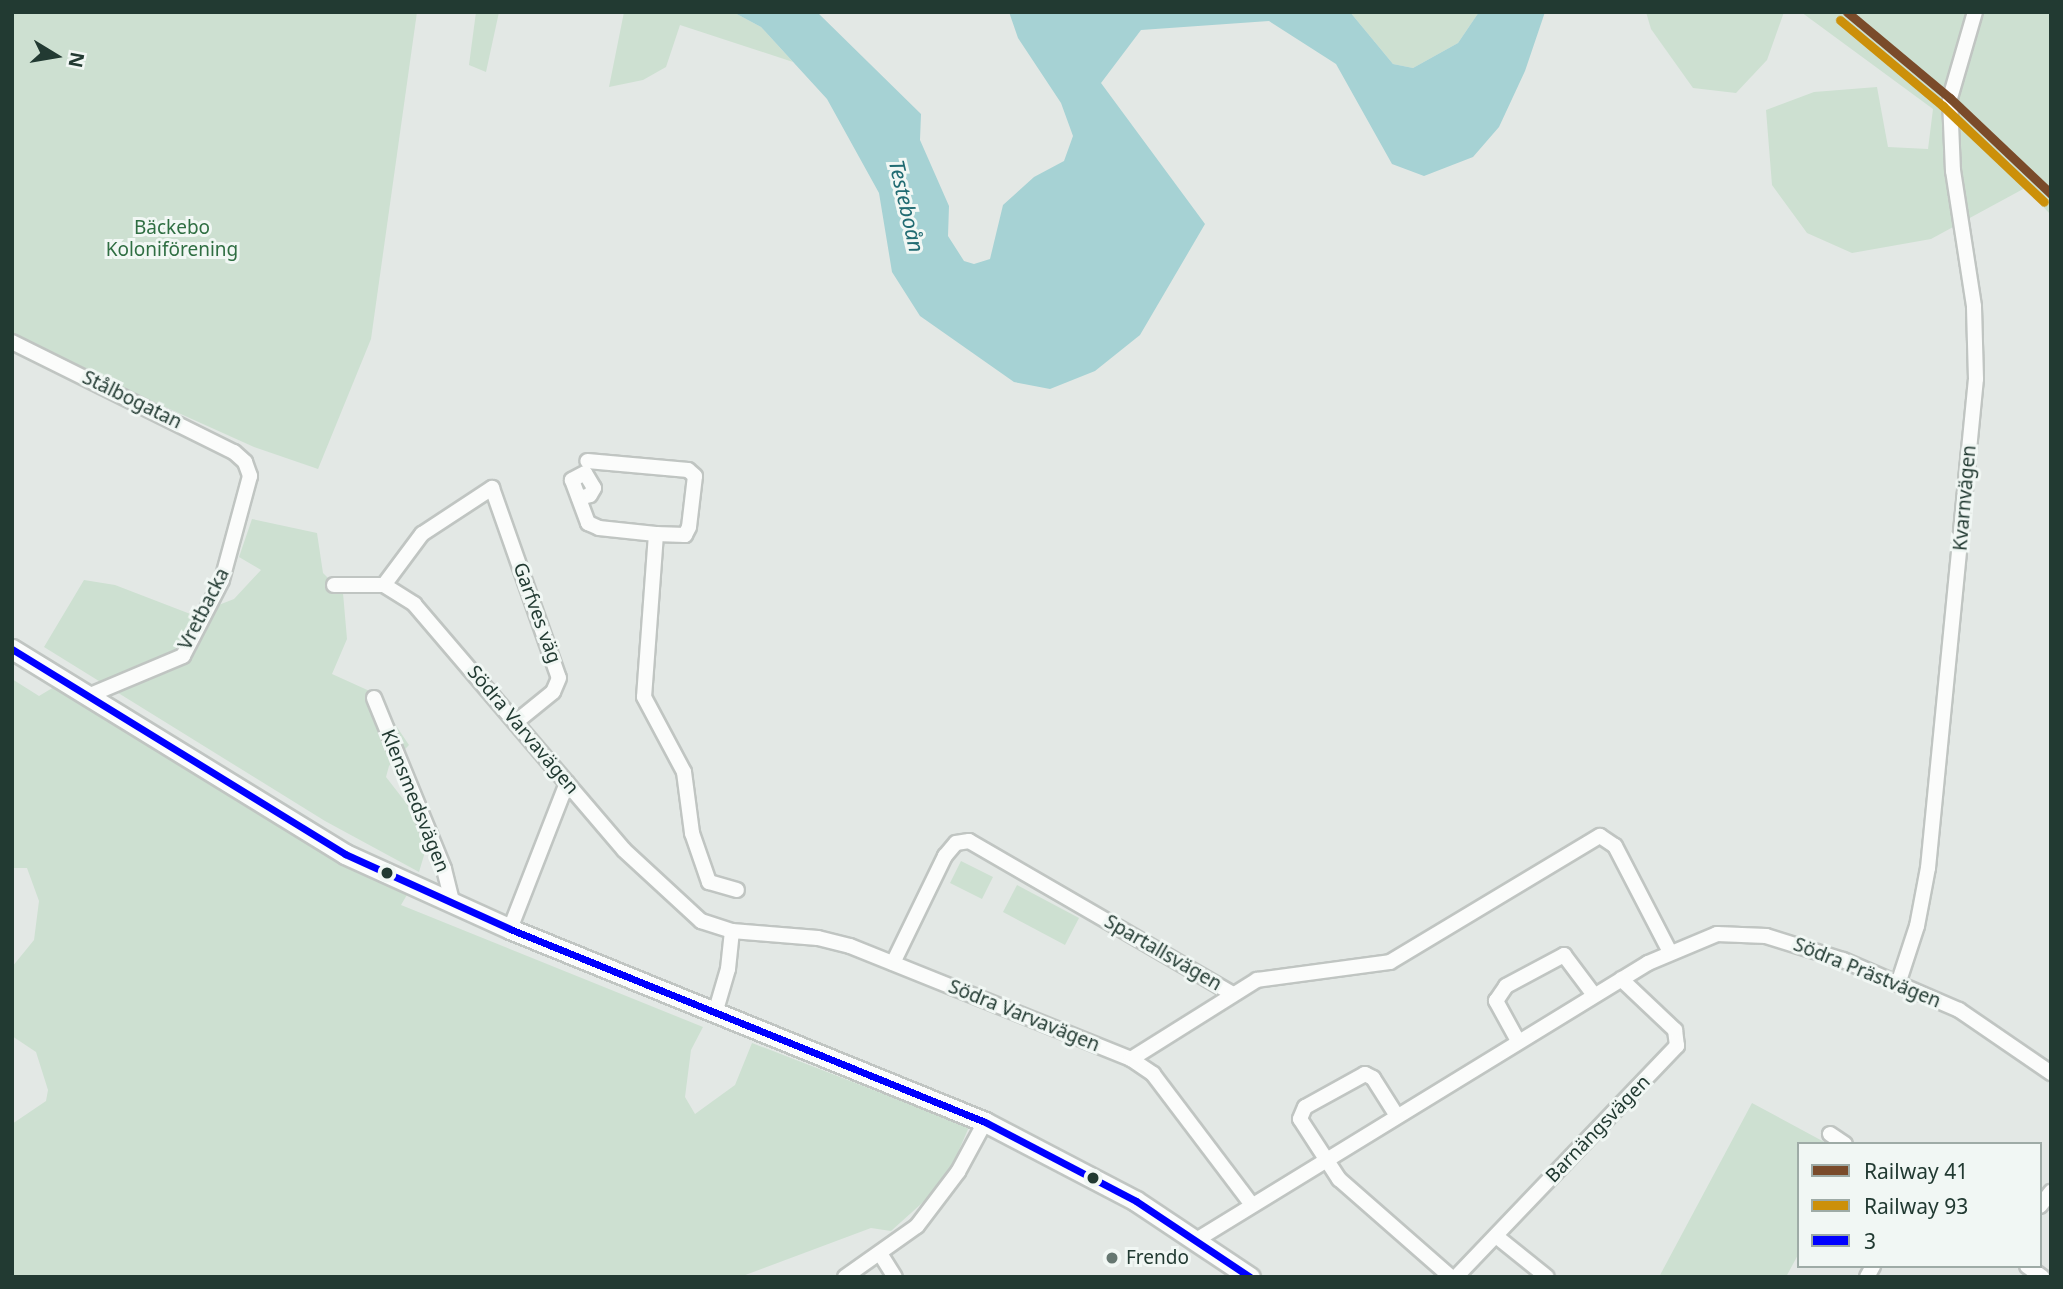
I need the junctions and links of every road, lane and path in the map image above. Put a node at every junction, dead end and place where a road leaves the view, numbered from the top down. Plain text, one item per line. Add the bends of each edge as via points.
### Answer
1 (1975, 12) edge
2 (12, 342) edge
3 (587, 461) dead end
4 (247, 465) joint
5 (579, 498) dead end
6 (656, 534) junction
7 (334, 585) dead end
8 (384, 585) junction
9 (12, 649) edge
10 (88, 696) junction
11 (374, 698) dead end
12 (516, 722) junction
13 (567, 783) junction
14 (737, 890) dead end
15 (453, 905) junction
16 (510, 929) junction
17 (732, 931) junction
18 (1669, 950) junction
19 (893, 963) junction
20 (1621, 979) junction
21 (1898, 984) junction
22 (1233, 994) junction
23 (1594, 995) junction
24 (716, 1010) junction
25 (1518, 1041) junction
26 (1131, 1059) junction
27 (2051, 1073) edge
28 (1397, 1116) junction
29 (985, 1122) junction
30 (1830, 1134) dead end
31 (1841, 1142) edge
32 (1324, 1161) junction
33 (1252, 1205) junction
34 (1496, 1236) junction
35 (1198, 1239) junction
36 (881, 1255) junction
37 (845, 1277) edge
38 (895, 1277) edge
39 (1250, 1277) edge
40 (1453, 1277) edge
41 (1546, 1277) edge

1 - 21 street, Kvarnvägen via 1950,98 1953,171 1973,306 1976,379 1928,868 1917,926
2 - 4 street, Stålbogatan via 215,442
3 - 6 street via 688,470 695,476 685,535
4 - 10 street, Vretbacka via 249,487 230,557 183,656
5 - 6 street via 588,523
6 - 14 street via 644,697 684,772 692,833 709,882
7 - 8 street
8 - 12 street, Södra Varvavägen via 429,618
8 - 12 street, Garfves väg via 422,534 497,484 559,678 553,692
9 - 10 street
10 - 15 street via 345,854
11 - 15 street, Klensmedsvägen via 444,869
12 - 13 street, Södra Varvavägen
13 - 16 street
13 - 17 street, Södra Varvavägen via 643,871 701,921
15 - 16 street
16 - 24 street
17 - 19 street, Södra Varvavägen via 832,941
17 - 24 street via 728,969
18 - 20 street, Södra Prästvägen
18 - 21 street, Södra Prästvägen via 1706,936 1752,933 1804,946
18 - 22 street, Spartallsvägen via 1615,846 1600,836 1390,962 1258,980
19 - 22 street, Spartallsvägen via 945,856 956,843 969,841
19 - 26 street, Södra Varvavägen
20 - 23 street, Södra Prästvägen
20 - 34 street, Barnängsvägen via 1675,1030 1676,1046
21 - 27 street, Södra Prästvägen via 1959,1010
22 - 26 street
23 - 25 street, Södra Prästvägen
23 - 25 street via 1564,955 1506,986 1496,1001
24 - 29 street
25 - 28 street, Södra Prästvägen
26 - 33 street, Södra Varvavägen via 1153,1074
28 - 32 street, Södra Prästvägen
28 - 32 street via 1367,1074 1309,1104 1300,1113 1300,1123
29 - 35 street via 1129,1197
29 - 36 street via 942,1197 917,1226
30 - 31 street
32 - 33 street, Södra Prästvägen
32 - 40 street
33 - 35 street, Södra Prästvägen
34 - 40 street, Barnängsvägen
34 - 41 street
35 - 39 street
36 - 37 street
36 - 38 street

